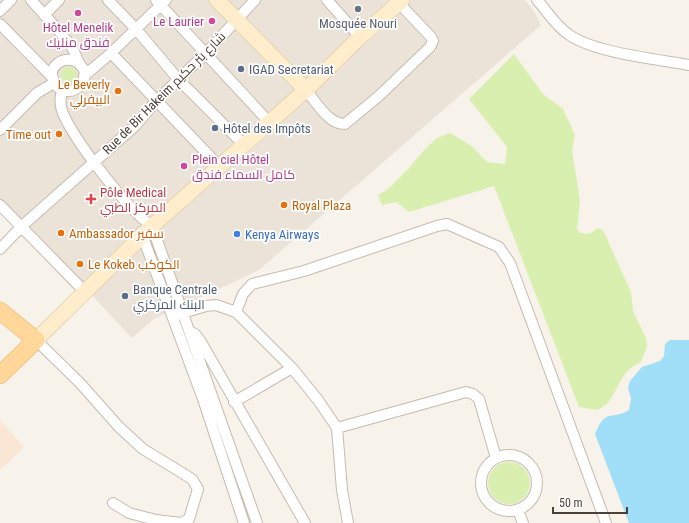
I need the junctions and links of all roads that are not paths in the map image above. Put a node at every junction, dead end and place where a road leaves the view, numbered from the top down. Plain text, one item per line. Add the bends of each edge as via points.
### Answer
1 (11, 0) edge
2 (31, 0) edge
3 (59, 0) edge
4 (108, 0) edge
5 (216, 0) edge
6 (255, 0) edge
7 (327, 0) edge
8 (537, 0) edge
9 (399, 1) edge
10 (161, 2) edge
11 (0, 11) edge
12 (44, 15) junction
13 (236, 20) junction
14 (0, 24) edge
15 (136, 29) junction
16 (360, 37) junction
17 (111, 53) junction
18 (205, 54) junction
19 (79, 63) junction
20 (689, 65) edge
21 (84, 76) junction
22 (178, 79) junction
23 (56, 84) junction
24 (306, 90) junction
25 (156, 101) junction
26 (269, 122) junction
27 (0, 130) edge
28 (244, 145) junction
29 (94, 162) junction
30 (220, 168) junction
31 (0, 205) edge
32 (22, 226) junction
33 (144, 227) junction
34 (0, 249) edge
35 (85, 292) junction
36 (0, 311) edge
37 (236, 312) junction
38 (182, 313) junction
39 (172, 316) junction
40 (188, 330) junction
41 (177, 331) junction
42 (36, 340) junction
43 (292, 368) junction
44 (0, 374) edge
45 (234, 402) junction
46 (337, 428) junction
47 (496, 458) junction
48 (113, 503) dead end
49 (518, 510) junction
50 (244, 523) edge
51 (257, 523) edge
52 (305, 523) edge
53 (348, 523) edge
54 (523, 523) edge
55 (606, 523) edge

1 - 11 street
2 - 12 street
3 - 12 street
4 - 15 street
5 - 13 main road
6 - 13 street, Rue de Bir Hakeim شارع بئر حكيم
7 - 16 street
8 - 20 street via 556,24 585,44
9 - 16 main road
9 - 24 street via 432,41 430,47 380,95 345,124 339,124 333,121
10 - 15 street
10 - 18 street
12 - 19 street via 72,47
13 - 18 street, Rue de Bir Hakeim شارع بئر حكيم
13 - 24 main road
14 - 23 street
15 - 17 street
15 - 22 street
16 - 24 main road
17 - 21 street
17 - 25 street
18 - 22 street, Rue de Bir Hakeim شارع بئر حكيم
18 - 26 street
19 - 21 street
19 - 23 street via 70,59 61,61 54,68
21 - 23 street via 78,88 68,91
22 - 25 street, Rue de Bir Hakeim شارع بئر حكيم
22 - 28 street
23 - 27 street via 37,93
23 - 29 street via 62,110 69,125
24 - 26 main road
25 - 29 street, Rue de Bir Hakeim شارع بئر حكيم via 135,126
25 - 30 street
26 - 28 main road
28 - 30 main road
29 - 32 street, Rue de Bir Hakeim شارع بئر حكيم
29 - 33 street
30 - 33 main road
31 - 32 street
32 - 34 street, Rue de Bir Hakeim شارع بئر حكيم
32 - 35 street
33 - 35 main road
33 - 38 street
33 - 39 street
35 - 42 main road
36 - 42 main road
37 - 38 street via 216,305
37 - 43 street
37 - 55 street via 243,294 252,284 304,271 437,226 447,224 499,247 510,263
38 - 39 street
38 - 40 street
39 - 41 street
40 - 41 street
40 - 45 street via 201,342
40 - 51 street
41 - 50 street via 203,399
42 - 44 main road
42 - 48 street via 80,382 119,427 143,449 192,479 198,489 189,518 180,523 130,513
43 - 45 street
43 - 46 street
45 - 52 street
46 - 47 street via 466,392 474,394 479,399
46 - 53 street via 342,490
47 - 49 street via 483,471 480,480 484,498 499,510
47 - 49 street via 514,456 530,465 535,473 536,491 526,506
49 - 54 street

